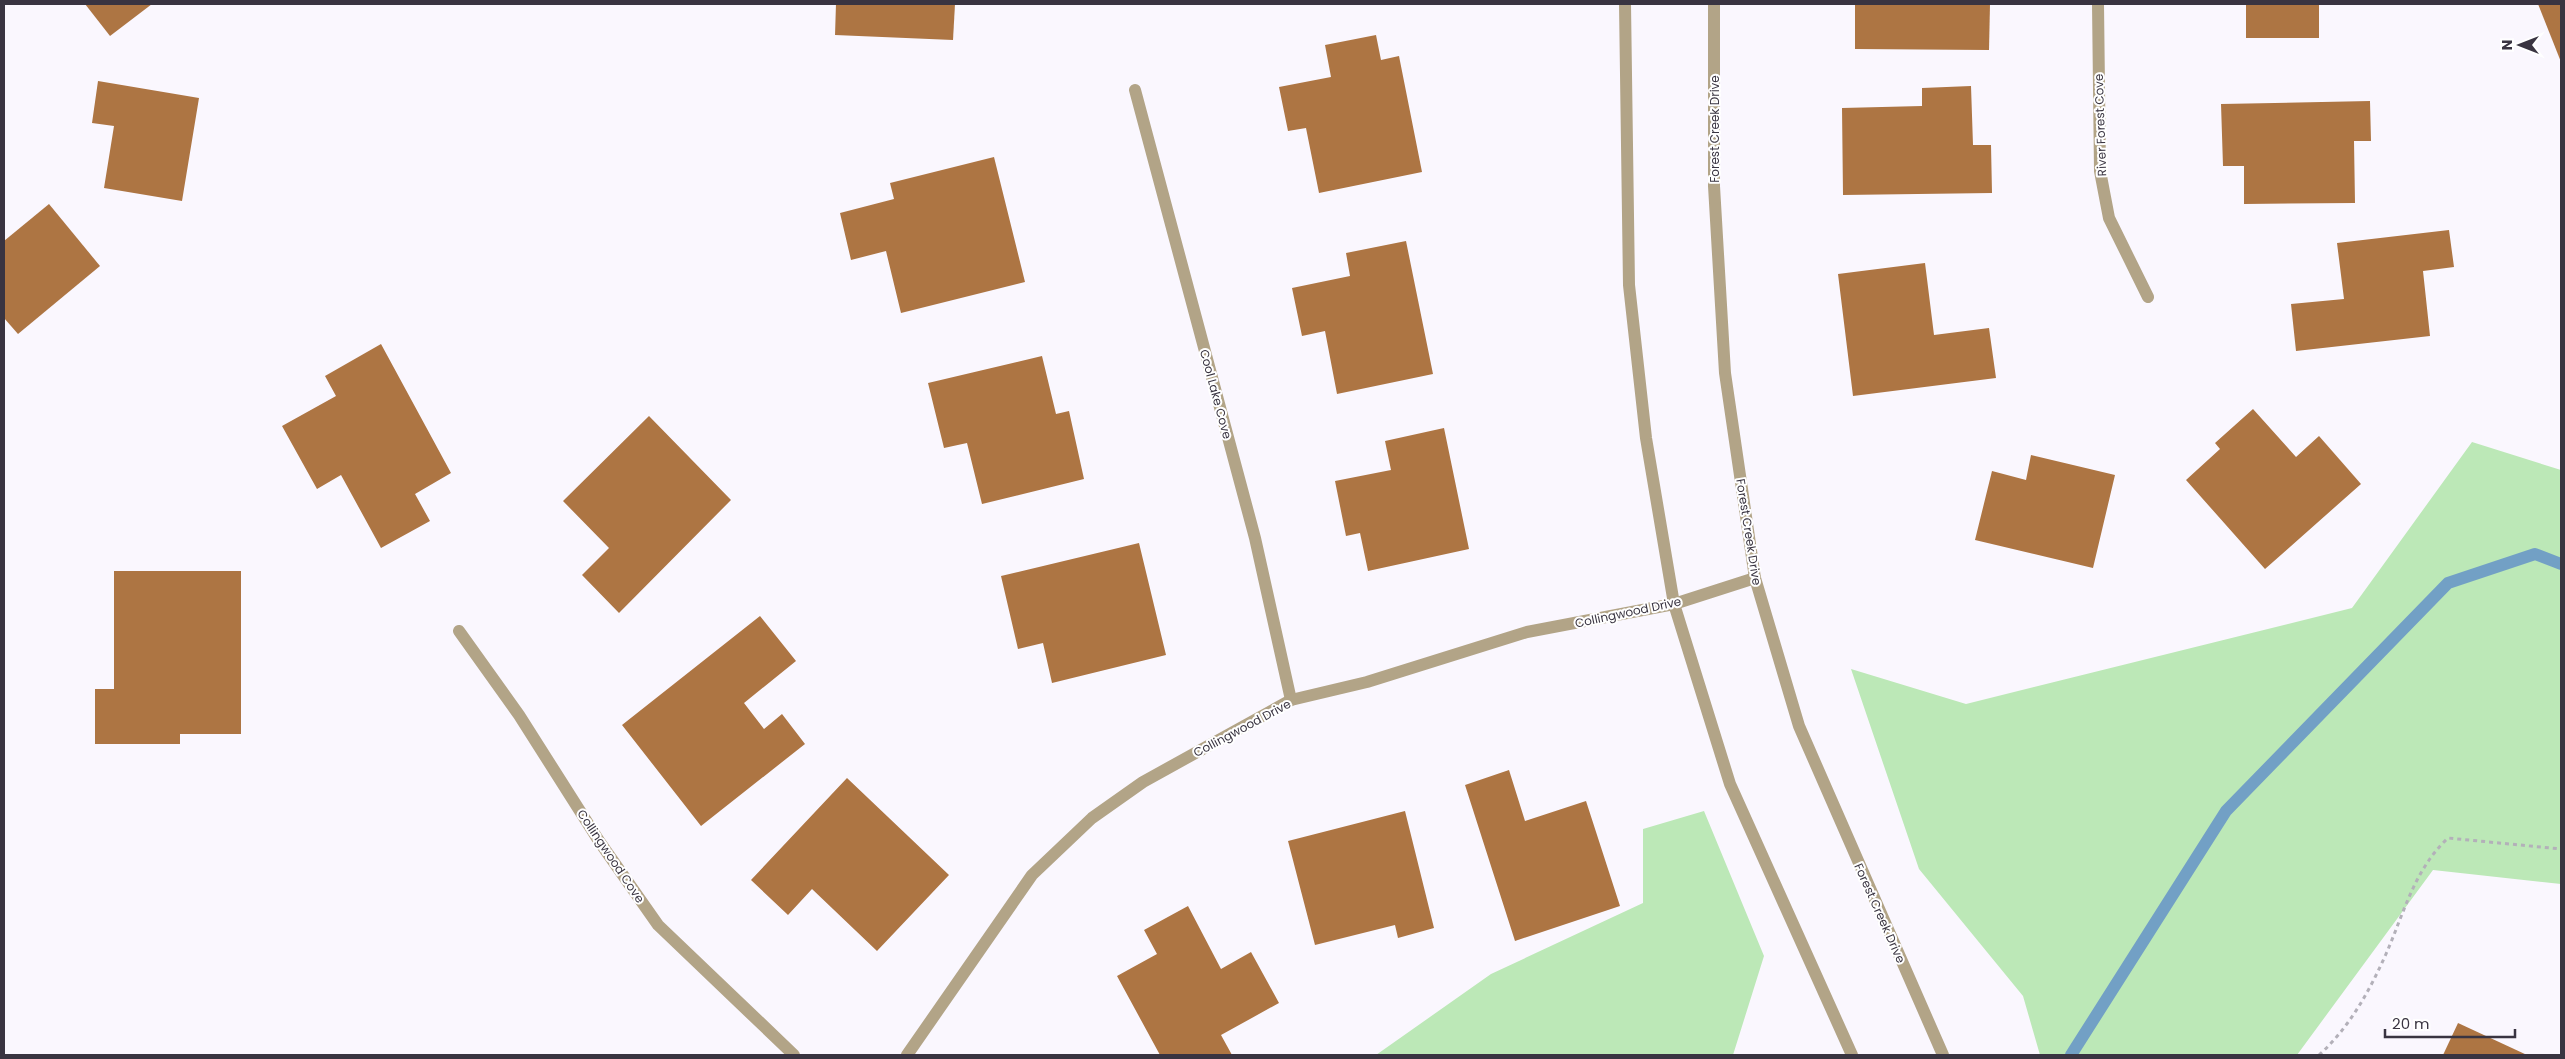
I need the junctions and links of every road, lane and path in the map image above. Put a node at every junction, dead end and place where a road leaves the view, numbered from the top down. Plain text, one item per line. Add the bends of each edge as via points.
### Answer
1 (1625, 4) edge
2 (1714, 4) edge
3 (2098, 4) edge
4 (1135, 90) dead end
5 (2148, 297) dead end
6 (1755, 578) junction
7 (1674, 604) junction
8 (459, 631) dead end
9 (1291, 700) junction
10 (2561, 849) edge
11 (794, 1055) edge
12 (907, 1055) edge
13 (1852, 1055) edge
14 (1943, 1055) edge
15 (2319, 1055) edge

1 - 7 street via 1629,285 1646,438
2 - 6 street, Forest Creek Drive via 1714,186 1725,373
3 - 5 street, River Forest Cove via 2100,171 2109,218
4 - 9 street, Cool Lake Cove via 1255,538
6 - 7 street, Collingwood Drive
6 - 14 street, Forest Creek Drive via 1799,726
7 - 9 street, Collingwood Drive via 1527,632 1367,682
7 - 13 street via 1730,784
8 - 11 street, Collingwood Cove via 658,925
9 - 12 street, Collingwood Drive via 1143,782 1092,818 1032,875
10 - 15 path via 2448,838 2435,850 2413,884 2386,955 2352,1018

